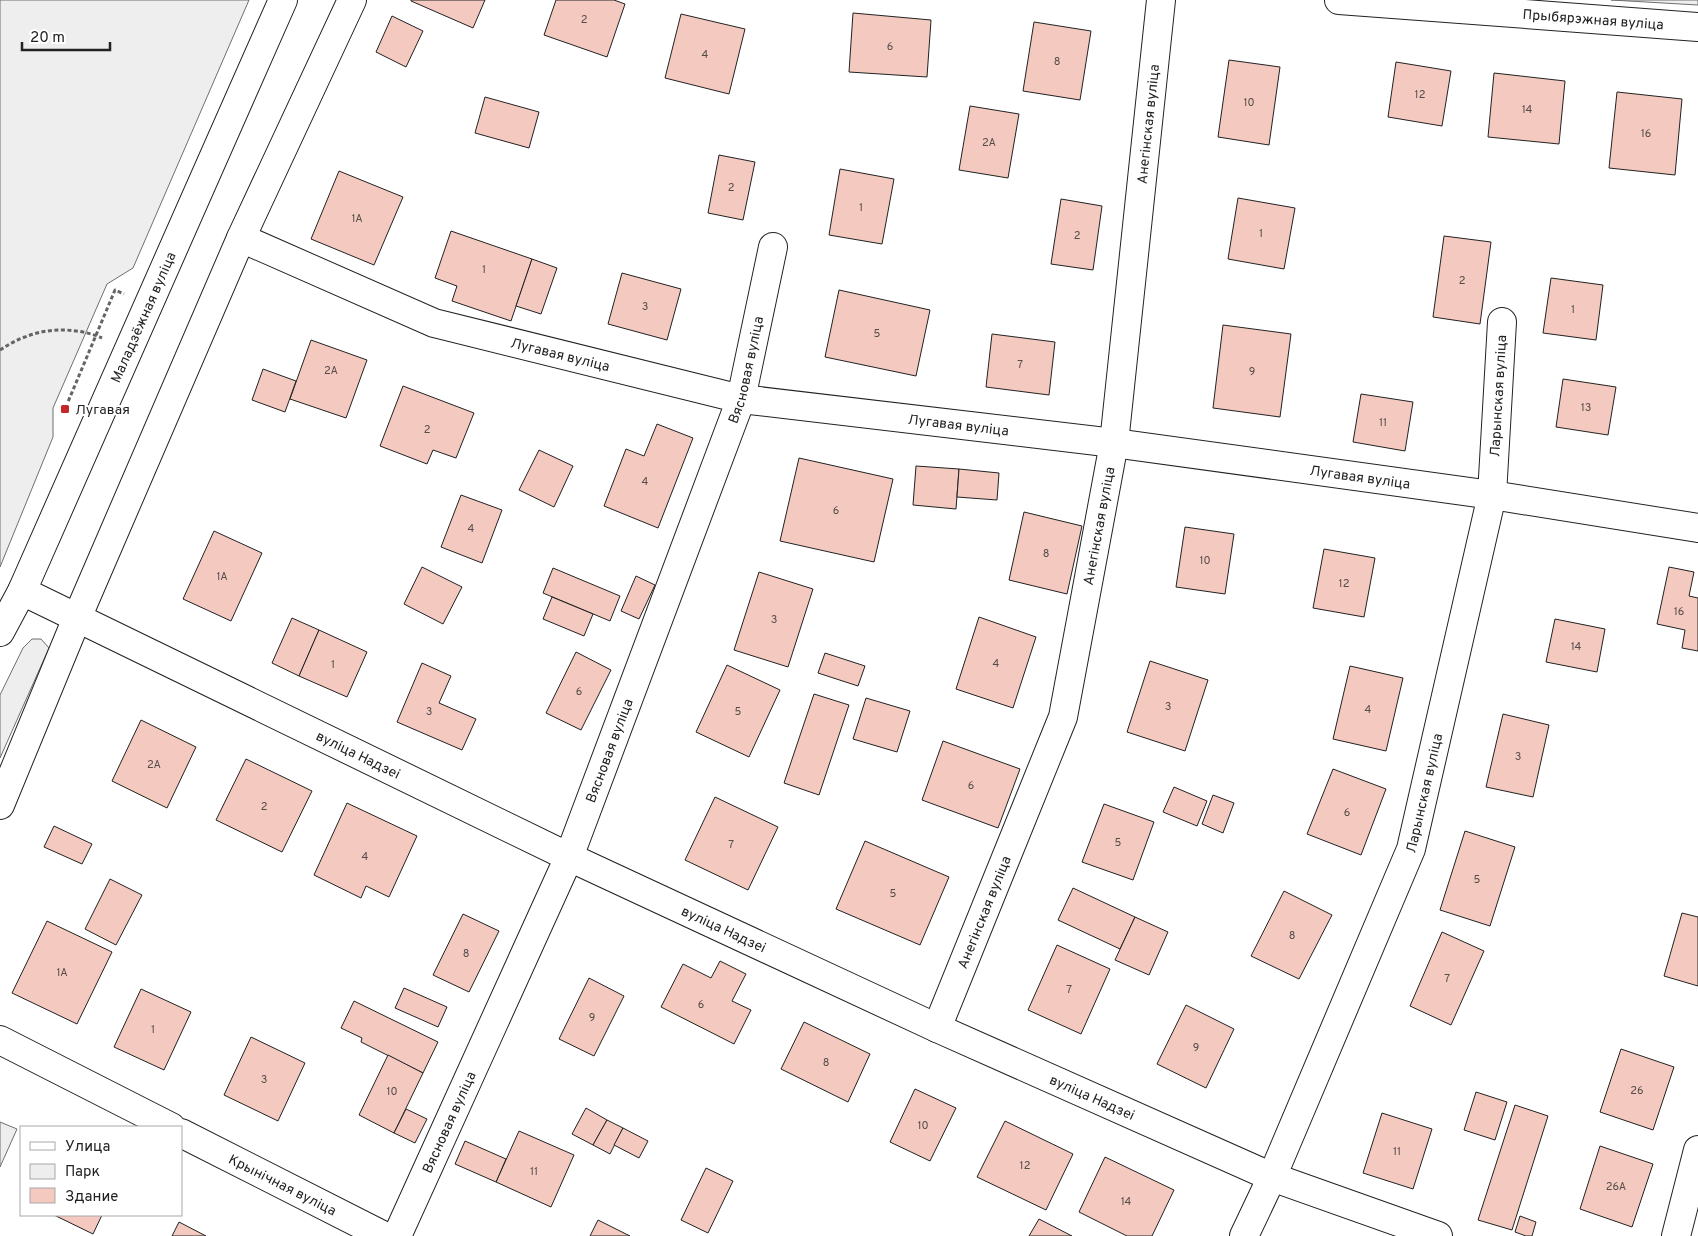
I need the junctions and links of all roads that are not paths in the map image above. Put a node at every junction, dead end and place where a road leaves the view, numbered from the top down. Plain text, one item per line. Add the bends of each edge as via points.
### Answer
1 (282, 0) edge
2 (352, 0) edge
3 (1160, 0) edge
4 (1339, 0) edge
5 (1698, 27) edge
6 (242, 238) junction
7 (773, 248) dead end
8 (1502, 322) dead end
9 (742, 399) junction
10 (1114, 443) junction
11 (1492, 495) junction
12 (1698, 528) edge
13 (22, 590) junction
14 (77, 618) junction
15 (0, 632) edge
16 (0, 805) edge
17 (569, 857) junction
18 (937, 1028) junction
19 (0, 1040) edge
20 (169, 1126) edge
21 (182, 1134) edge
22 (1698, 1150) edge
23 (1272, 1178) junction
24 (384, 1236) edge
25 (397, 1236) edge
26 (1244, 1236) edge
27 (1438, 1236) edge
28 (1676, 1236) edge

1 - 13 street, Маладзёжная вуліца
2 - 6 street
3 - 10 street, Анегінская вуліца
4 - 5 street, Прыбярэжная вуліца
6 - 9 street, Лугавая вуліца via 434,323
6 - 14 street
7 - 9 street, Вясновая вуліца
8 - 11 street, Ларынская вуліца
9 - 10 street, Лугавая вуліца
9 - 17 street, Вясновая вуліца
10 - 11 street, Лугавая вуліца
10 - 18 street, Анегінская вуліца via 1064,717
11 - 12 street, Лугавая вуліца
11 - 23 street, Ларынская вуліца via 1411,849
13 - 14 street, вуліца Надзеі
13 - 15 street, Маладзёжная вуліца
14 - 16 street
14 - 17 street, вуліца Надзеі
17 - 18 street, вуліца Надзеі
17 - 25 street, Вясновая вуліца
18 - 23 street, вуліца Надзеі
19 - 20 street
21 - 24 street, Крынічная вуліца
22 - 28 street
23 - 26 street, Ларынская вуліца
23 - 27 street, вуліца Надзеі

